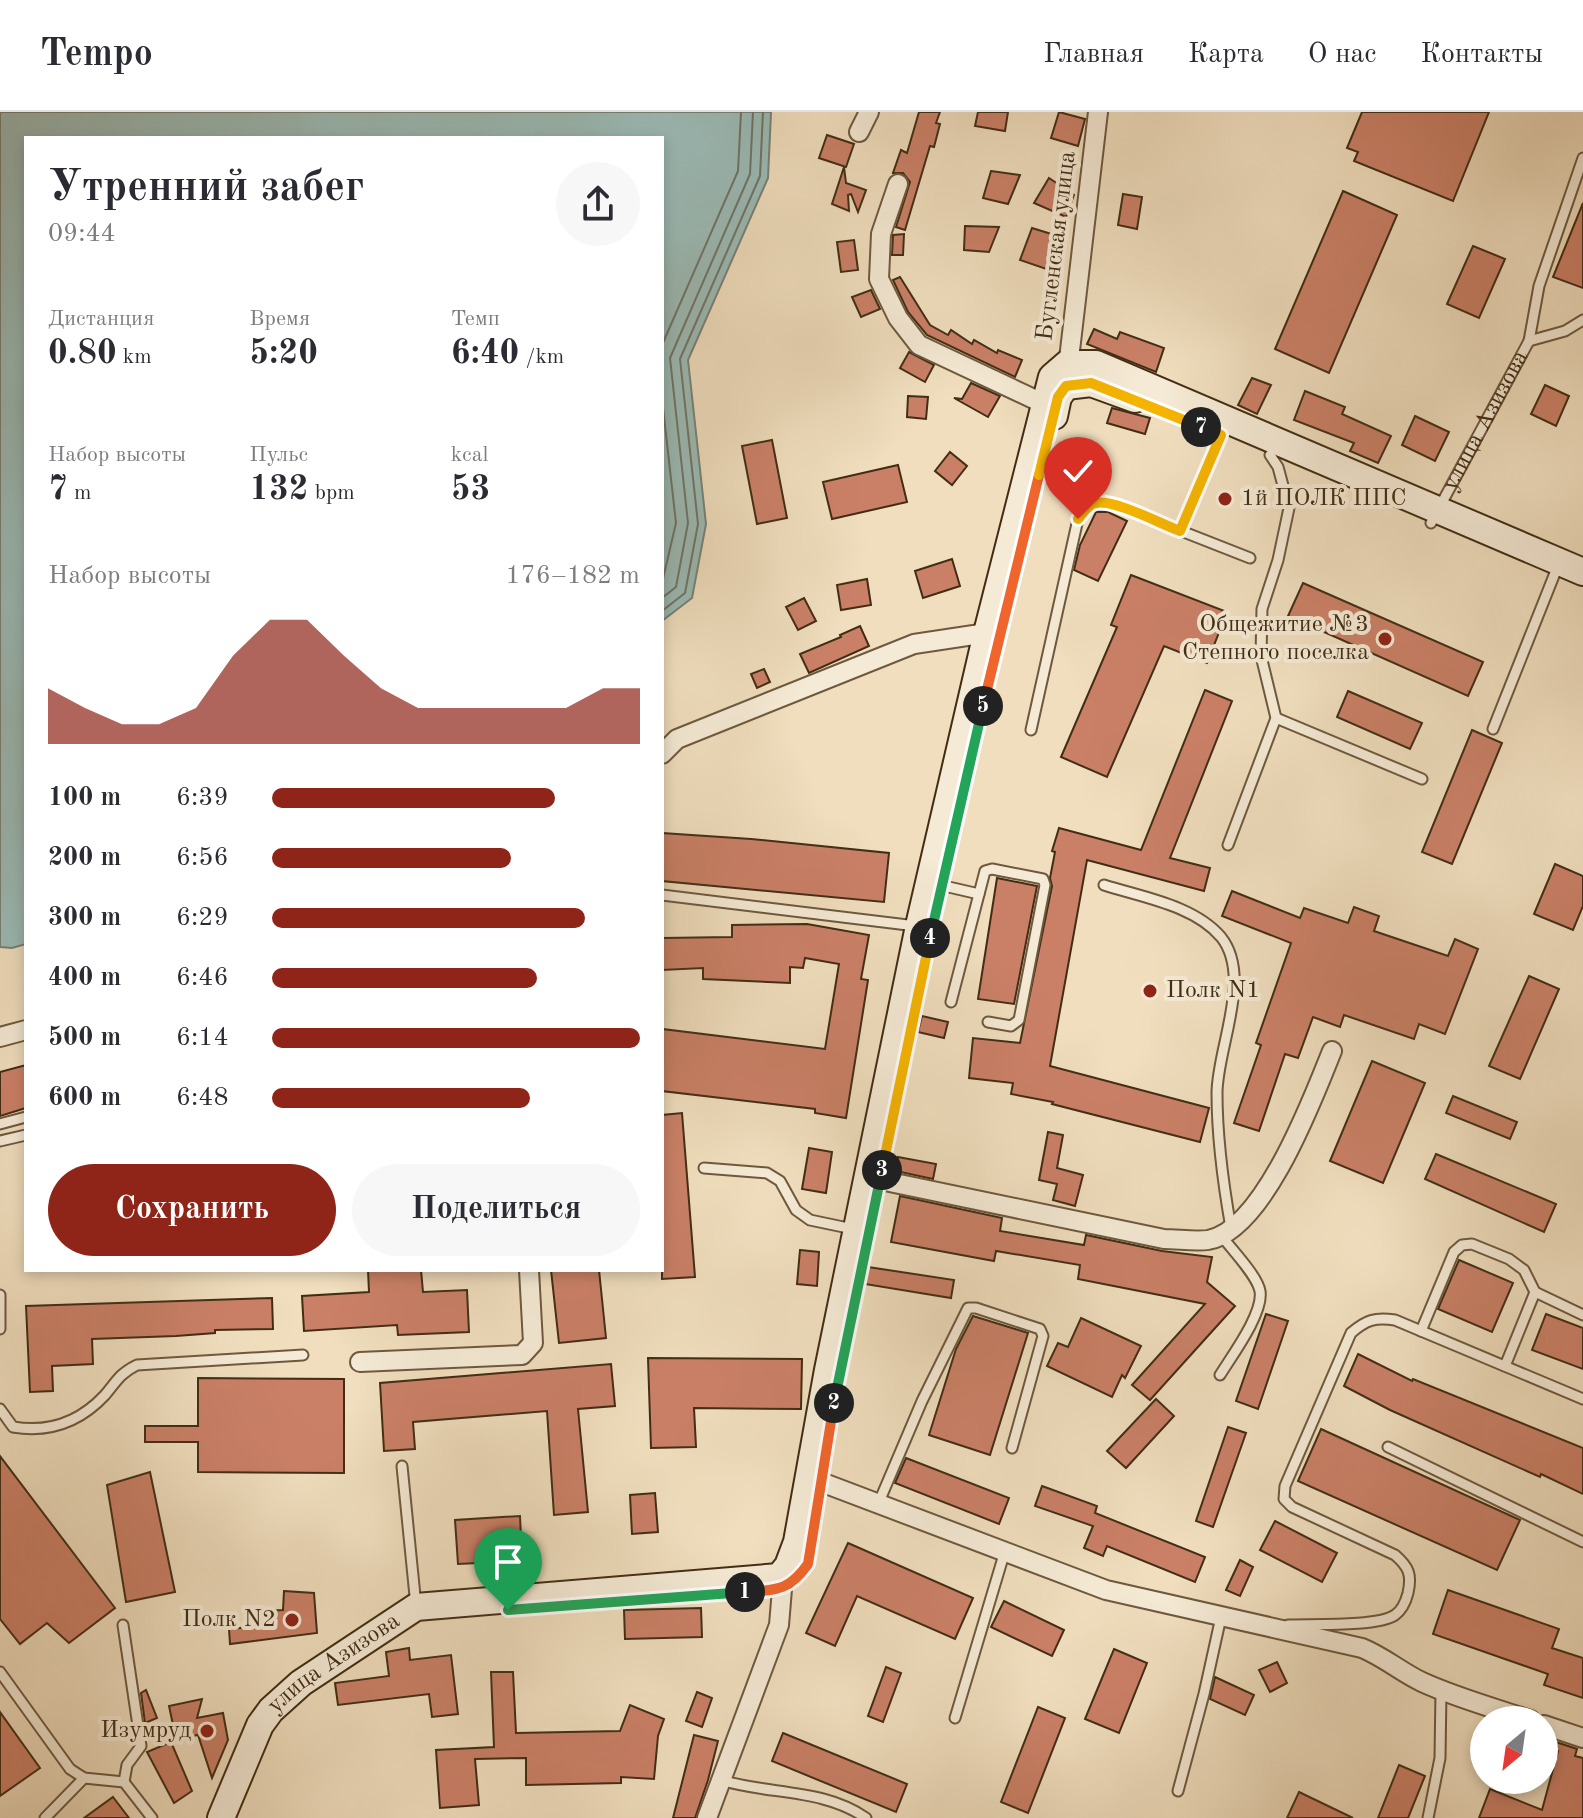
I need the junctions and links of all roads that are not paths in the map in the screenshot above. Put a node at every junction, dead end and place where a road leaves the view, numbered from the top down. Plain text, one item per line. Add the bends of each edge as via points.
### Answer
1 (869, 112) edge
2 (1098, 112) edge
3 (859, 132) dead end
4 (1583, 158) edge
5 (898, 184) dead end
6 (1583, 320) edge
7 (1529, 341) junction
8 (1058, 391) junction
9 (1221, 435) junction
10 (1270, 455) junction
11 (1434, 517) junction
12 (1180, 531) junction
13 (1250, 558) dead end
14 (1583, 572) edge
15 (1555, 573) junction
16 (1583, 585) edge
17 (987, 633) junction
18 (1276, 718) junction
19 (1493, 729) dead end
20 (1031, 730) dead end
21 (664, 752) edge
22 (1422, 779) dead end
23 (1228, 845) dead end
24 (940, 885) junction
25 (1104, 885) dead end
26 (979, 894) junction
27 (664, 895) edge
28 (919, 926) junction
29 (951, 1002) dead end
30 (988, 1022) dead end
31 (24, 1031) edge
32 (0, 1037) edge
33 (1332, 1051) dead end
34 (24, 1118) edge
35 (0, 1124) edge
36 (24, 1135) edge
37 (0, 1141) edge
38 (704, 1168) dead end
39 (880, 1180) junction
40 (856, 1230) junction
41 (1226, 1232) junction
42 (529, 1272) edge
43 (1535, 1292) junction
44 (0, 1295) edge
45 (1583, 1315) edge
46 (0, 1329) edge
47 (1421, 1331) junction
48 (303, 1355) dead end
49 (360, 1362) dead end
50 (1505, 1366) junction
51 (1220, 1375) dead end
52 (1583, 1399) edge
53 (0, 1409) edge
54 (1388, 1447) dead end
55 (1012, 1448) dead end
56 (402, 1466) dead end
57 (821, 1482) junction
58 (879, 1502) junction
59 (1583, 1542) edge
60 (1005, 1551) junction
61 (782, 1589) junction
62 (417, 1612) junction
63 (1221, 1617) junction
64 (123, 1625) dead end
65 (1256, 1626) junction
66 (0, 1672) edge
67 (1441, 1690) junction
68 (1488, 1706) edge
69 (955, 1718) dead end
70 (1558, 1730) edge
71 (1583, 1738) edge
72 (84, 1778) junction
73 (721, 1780) junction
74 (124, 1782) junction
75 (1178, 1791) dead end
76 (45, 1818) edge
77 (152, 1818) edge
78 (221, 1818) edge
79 (234, 1818) edge
80 (707, 1818) edge
81 (866, 1818) edge
82 (1428, 1818) edge

1 - 3 street
2 - 8 street, Бугленская улица
4 - 7 lane via 1539,286
5 - 8 street via 881,234 879,279 898,318 919,345
6 - 7 lane, улица Азизова
7 - 11 lane, улица Азизова
8 - 9 main road, улица Азизова via 1091,383
8 - 11 main road, улица Азизова via 1096,364
8 - 17 main road, улица Азизова
8 - 24 main road
9 - 10 main road, улица Азизова
9 - 12 lane
10 - 11 main road, улица Азизова
10 - 18 lane via 1289,508 1262,609 1261,656
11 - 14 main road, улица Азизова
11 - 15 main road, улица Азизова
12 - 13 lane
12 - 20 lane via 1098,502 1078,519
15 - 16 main road, улица Азизова
15 - 19 lane
17 - 21 street via 914,644 677,739
17 - 28 main road, улица Азизова
18 - 22 lane
18 - 23 lane
24 - 26 lane
24 - 39 main road
25 - 41 lane via 1199,919 1221,937 1231,957 1234,985 1217,1090
26 - 29 lane
26 - 30 lane via 988,869 1045,882 1019,1020 1011,1026
27 - 28 lane
28 - 40 main road, улица Азизова
31 - 32 street
33 - 41 street via 1279,1172
34 - 35 lane
36 - 37 lane
38 - 40 lane via 767,1173 780,1181 796,1210 810,1220
39 - 41 street via 1164,1239 1208,1240
39 - 57 main road
40 - 62 main road, улица Азизова via 797,1542 779,1577
41 - 51 lane via 1260,1291 1259,1307
42 - 49 street via 533,1343 522,1355
43 - 45 lane
43 - 47 lane via 1524,1270 1509,1259 1462,1245 1454,1252
43 - 50 lane
44 - 46 lane
47 - 50 lane
47 - 65 lane via 1380,1317 1365,1320 1351,1333 1284,1499 1395,1555 1408,1567 1411,1581 1405,1602 1396,1614 1378,1622
48 - 53 lane via 137,1365 121,1373 86,1412 36,1431 13,1427
50 - 52 lane
54 - 59 lane
55 - 58 lane via 1043,1336 1040,1329 968,1308
56 - 62 lane
57 - 58 street
57 - 61 main road via 808,1564
58 - 60 street
60 - 63 street via 1106,1590
60 - 69 lane
61 - 62 main road, улица Азизова
61 - 73 street via 779,1625
62 - 78 main road, улица Азизова via 301,1683 271,1710
62 - 79 main road, улица Азизова via 270,1726
63 - 65 street
63 - 75 lane
64 - 74 lane via 141,1746 127,1765
65 - 67 street via 1362,1648
66 - 72 lane via 70,1769
67 - 68 street
67 - 82 lane via 1440,1758
70 - 71 street
72 - 74 lane
72 - 76 lane
73 - 80 street
73 - 81 lane via 816,1797
74 - 77 lane

